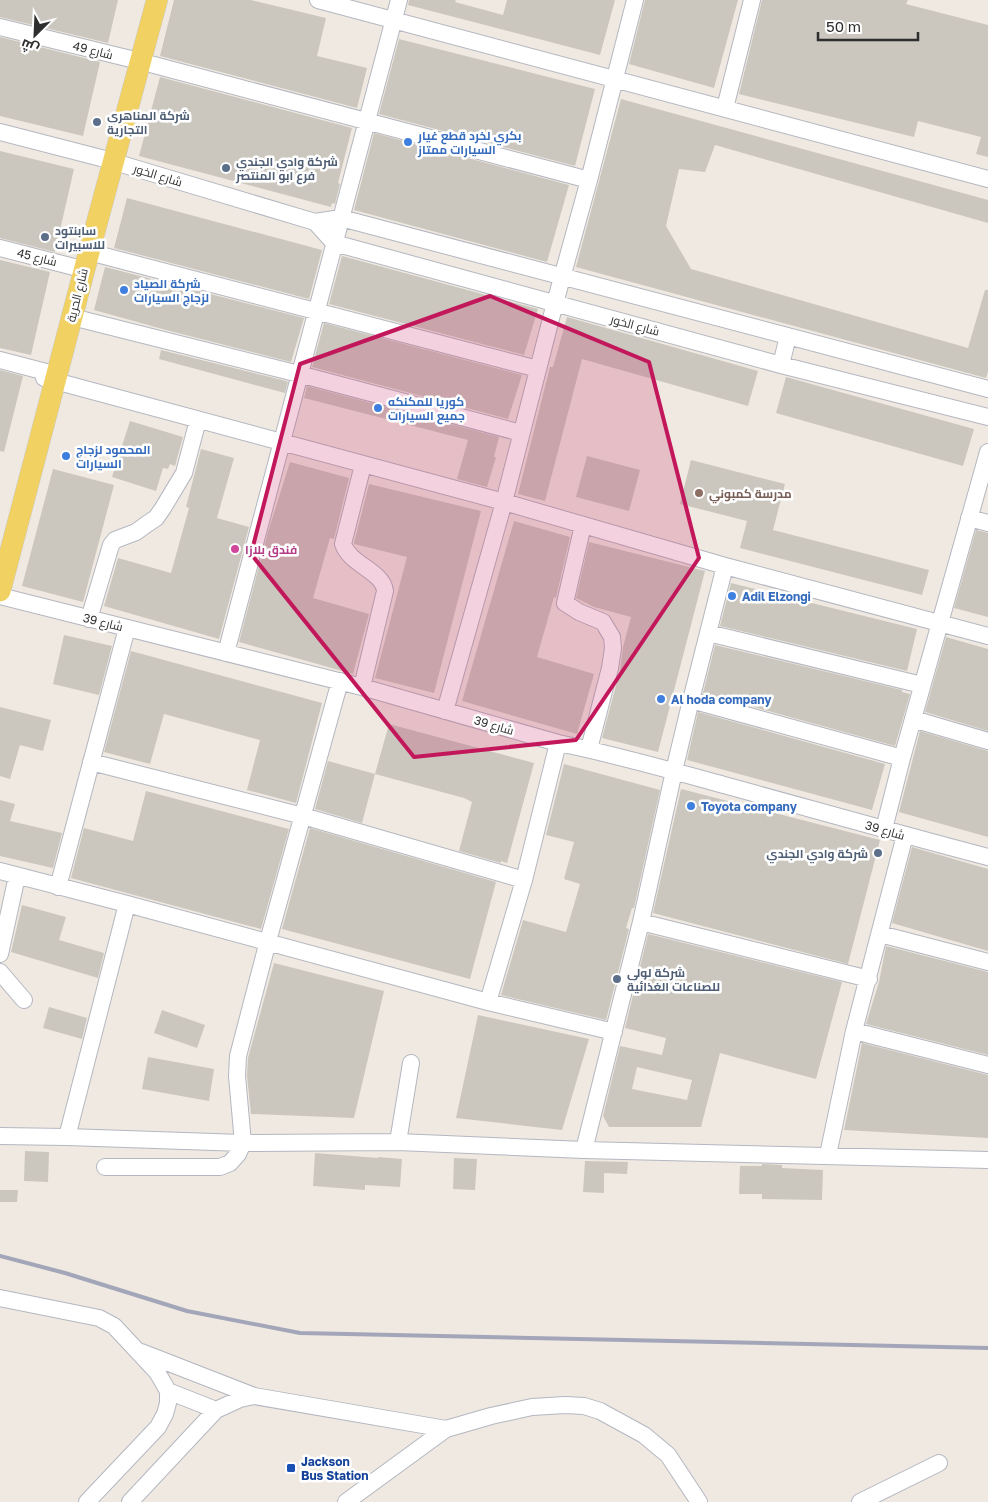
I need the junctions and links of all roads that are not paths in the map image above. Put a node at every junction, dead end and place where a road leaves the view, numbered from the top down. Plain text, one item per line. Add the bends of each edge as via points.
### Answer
1 (144, 0) edge
2 (157, 0) edge
3 (318, 0) edge
4 (399, 0) edge
5 (635, 0) edge
6 (752, 0) edge
7 (394, 21) junction
8 (0, 27) edge
9 (134, 60) junction
10 (615, 80) junction
11 (725, 108) junction
12 (367, 120) junction
13 (0, 132) edge
14 (107, 160) junction
15 (988, 178) edge
16 (589, 180) junction
17 (341, 218) junction
18 (316, 222) junction
19 (334, 243) junction
20 (0, 248) edge
21 (89, 252) junction
22 (74, 267) junction
23 (562, 276) junction
24 (554, 303) junction
25 (316, 310) junction
26 (72, 317) junction
27 (788, 336) junction
28 (0, 360) edge
29 (781, 364) junction
30 (538, 369) junction
31 (299, 374) junction
32 (48, 377) junction
33 (988, 389) edge
34 (988, 418) edge
35 (198, 420) junction
36 (521, 434) junction
37 (281, 441) junction
38 (988, 452) edge
39 (362, 465) junction
40 (504, 502) junction
41 (969, 518) junction
42 (988, 522) edge
43 (583, 525) junction
44 (0, 548) edge
45 (725, 566) junction
46 (0, 591) edge
47 (0, 596) edge
48 (89, 618) junction
49 (939, 624) junction
50 (127, 628) junction
51 (708, 633) junction
52 (988, 636) edge
53 (226, 653) junction
54 (340, 681) junction
55 (922, 685) junction
56 (362, 687) junction
57 (691, 700) junction
58 (445, 710) junction
59 (913, 719) junction
60 (988, 741) edge
61 (558, 743) junction
62 (589, 749) junction
63 (902, 758) junction
64 (91, 762) junction
65 (674, 771) junction
66 (302, 816) junction
67 (884, 829) junction
68 (905, 835) junction
69 (988, 856) edge
70 (0, 872) edge
71 (17, 876) junction
72 (524, 880) junction
73 (58, 886) junction
74 (127, 904) junction
75 (641, 922) junction
76 (880, 934) junction
77 (268, 941) junction
78 (0, 954) edge
79 (988, 962) edge
80 (0, 972) edge
81 (868, 979) junction
82 (24, 1000) dead end
83 (488, 1002) junction
84 (854, 1031) junction
85 (614, 1032) junction
86 (411, 1063) dead end
87 (988, 1065) edge
88 (0, 1136) edge
89 (67, 1137) junction
90 (398, 1142) junction
91 (243, 1143) junction
92 (584, 1150) junction
93 (828, 1155) junction
94 (988, 1160) edge
95 (105, 1167) dead end
96 (0, 1298) edge
97 (139, 1351) junction
98 (168, 1391) junction
99 (254, 1396) junction
100 (216, 1410) junction
101 (446, 1429) junction
102 (939, 1463) dead end
103 (689, 1494) edge
104 (87, 1502) edge
105 (130, 1502) edge
106 (346, 1502) edge
107 (699, 1502) edge
108 (860, 1502) edge

1 - 9 main road, شارع الحرية
2 - 9 main road, شارع الحرية
3 - 7 street
4 - 7 street
5 - 10 street
6 - 11 street
7 - 10 street
7 - 12 street
8 - 9 street, شارع 49
9 - 12 street, شارع 49
9 - 14 main road, شارع الحرية
10 - 11 street
10 - 16 street
11 - 15 street
12 - 16 street, شارع 49
12 - 17 street
13 - 14 street, شارع الخور
14 - 18 street, شارع الخور
14 - 21 main road, شارع الحرية
14 - 22 main road, شارع الحرية
16 - 23 street
17 - 18 street, شارع الخور
17 - 19 street
17 - 23 street, شارع الخور
18 - 19 street
19 - 24 street, شارع الخور
19 - 25 street
20 - 22 street, شارع 45
21 - 25 street
21 - 26 main road, شارع الحرية
22 - 32 main road, شارع الحرية
23 - 24 street
23 - 27 street, شارع الخور
24 - 29 street, شارع الخور
24 - 30 street
25 - 30 street
25 - 31 street
26 - 31 street
26 - 32 main road, شارع الحرية
27 - 29 street
27 - 33 street, شارع الخور
28 - 32 street
29 - 34 street, شارع الخور
30 - 36 street
31 - 36 street
31 - 37 street
32 - 35 street
32 - 44 main road, شارع الحرية via 20,464
32 - 46 main road, شارع الحرية
35 - 37 street
35 - 48 street via 184,473 163,508 156,518 111,545
36 - 40 street
37 - 39 street
37 - 53 street
38 - 41 street
39 - 40 street
39 - 56 street via 344,544 350,556 383,582 385,591
40 - 43 street
40 - 58 street
41 - 42 street
41 - 49 street
43 - 45 street
43 - 62 street via 565,603 603,622 612,637 613,648
45 - 49 street
45 - 51 street
47 - 48 street, شارع 39
48 - 50 street, شارع 39
49 - 52 street
49 - 55 street
50 - 53 street, شارع 39
50 - 64 street
51 - 55 street
51 - 57 street
53 - 54 street, شارع 39
54 - 56 street, شارع 39
54 - 66 street
55 - 59 street
56 - 58 street, شارع 39
57 - 63 street
57 - 65 street
58 - 61 street, شارع 39
59 - 60 street
59 - 63 street
61 - 62 street, شارع 39
61 - 72 street
62 - 65 street, شارع 39
63 - 67 street
64 - 66 street
64 - 73 street
65 - 67 street, شارع 39
65 - 75 street
66 - 72 street
66 - 77 street
67 - 68 street, شارع 39
68 - 69 street, شارع 39
68 - 76 street
70 - 71 street
71 - 73 street
71 - 78 street
72 - 83 street
73 - 74 street
74 - 77 street
74 - 89 street
75 - 81 street
75 - 85 street
76 - 79 street
76 - 81 street
77 - 83 street
77 - 91 street via 238,1056
80 - 82 street
81 - 84 street
83 - 85 street
84 - 87 street
84 - 93 street
85 - 92 street
86 - 90 street
88 - 89 street
89 - 91 street
90 - 91 street
90 - 92 street
91 - 95 street via 230,1164 220,1167
92 - 93 street
93 - 94 street
96 - 97 street via 99,1318 114,1326
97 - 98 street
97 - 99 street
98 - 100 street
98 - 104 street via 165,1414 158,1427
99 - 100 street
99 - 101 street
100 - 105 street
101 - 103 street via 532,1407 565,1405 600,1410 644,1435 668,1455
101 - 106 street
102 - 108 street
103 - 107 street

